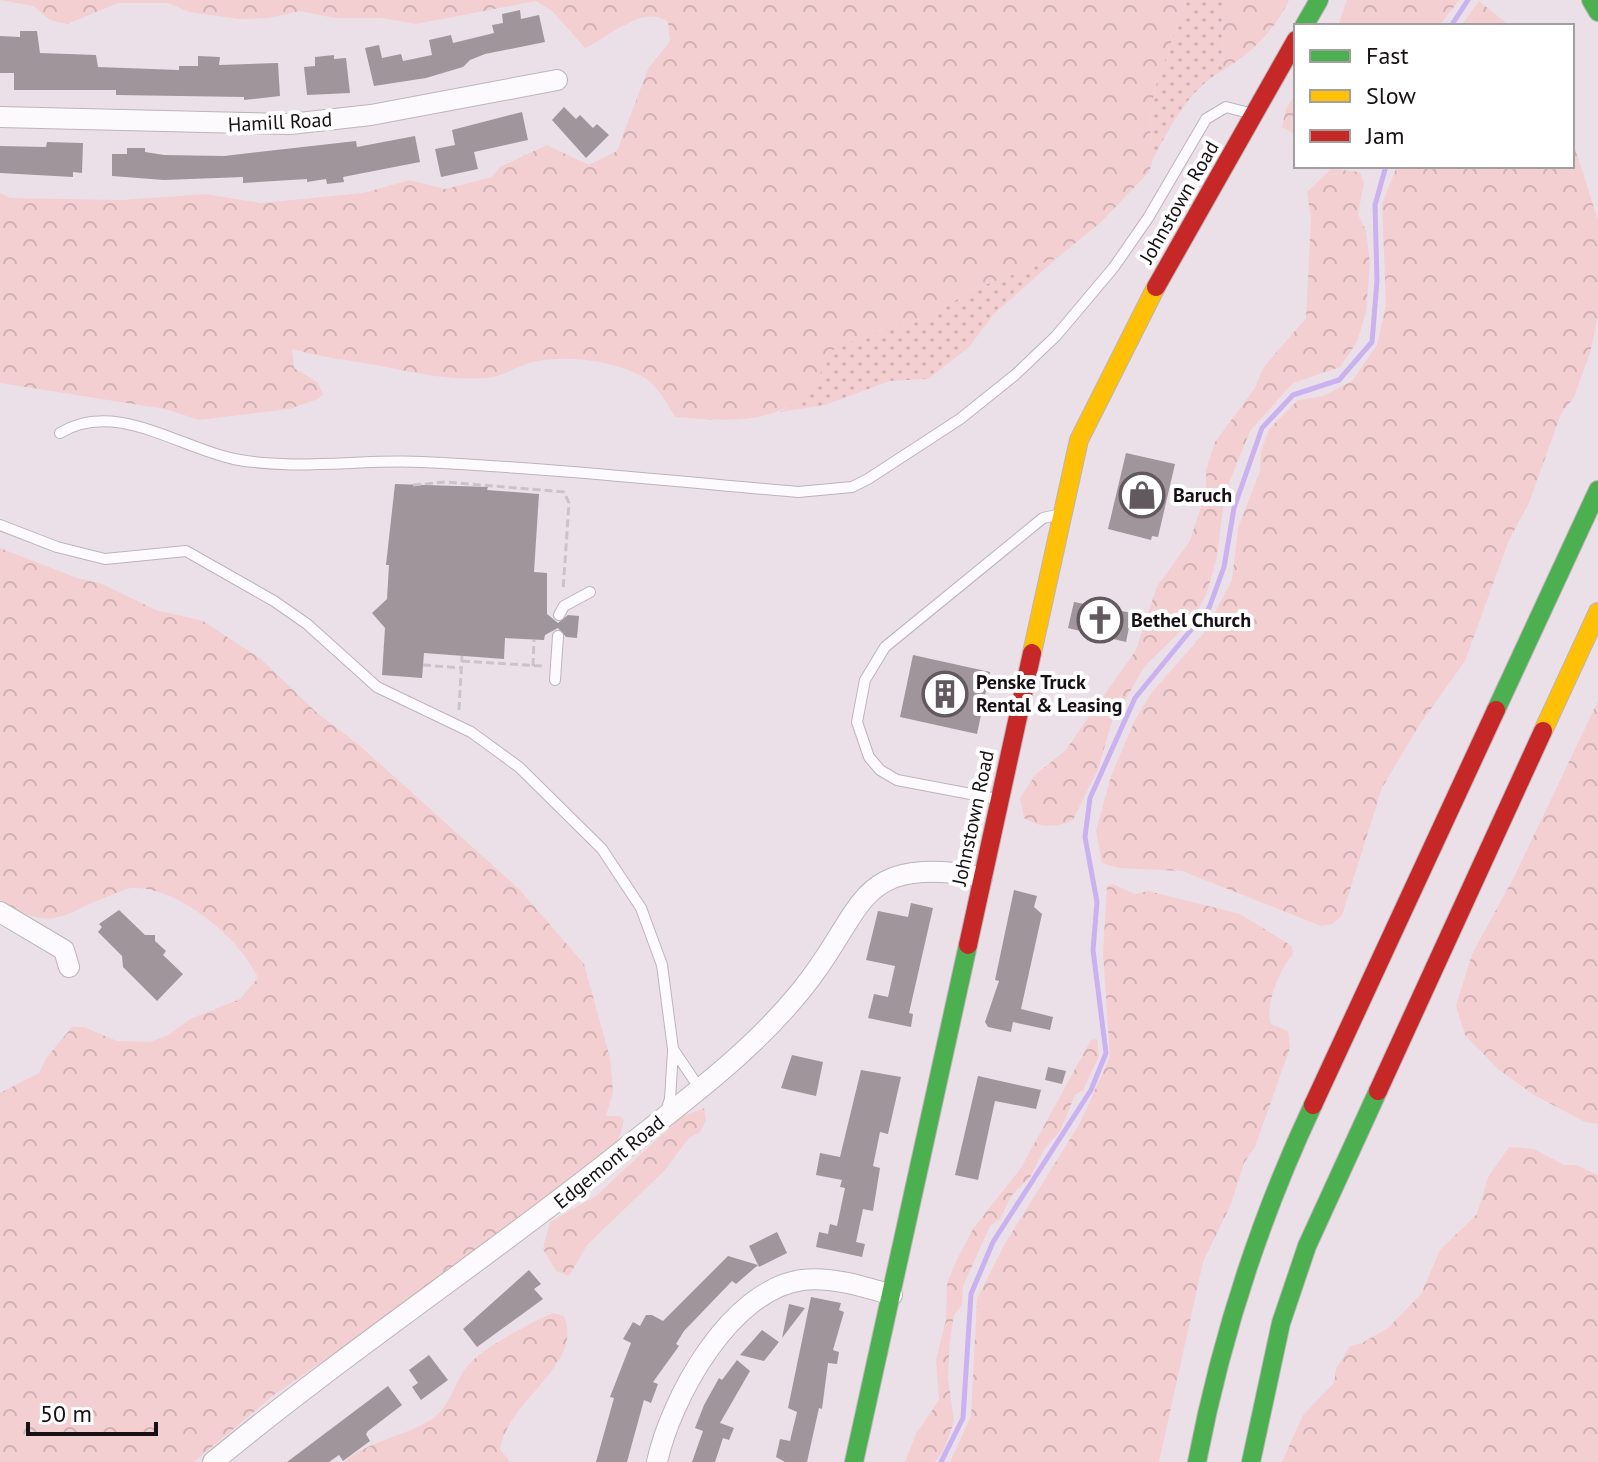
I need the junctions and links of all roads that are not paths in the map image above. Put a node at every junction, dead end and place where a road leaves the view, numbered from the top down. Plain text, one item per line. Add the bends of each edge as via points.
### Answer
1 (1319, 0) edge
2 (1591, 0) edge
3 (1598, 12) edge
4 (1305, 24) edge
5 (1294, 44) edge
6 (557, 80) dead end
7 (1254, 115) junction
8 (0, 117) edge
9 (60, 433) dead end
10 (1598, 490) edge
11 (1061, 514) junction
12 (0, 525) edge
13 (590, 592) dead end
14 (1598, 612) edge
15 (559, 615) dead end
16 (558, 636) dead end
17 (555, 680) dead end
18 (999, 799) junction
19 (982, 877) junction
20 (0, 912) edge
21 (69, 967) dead end
22 (673, 1049) junction
23 (700, 1089) junction
24 (663, 1118) junction
25 (892, 1295) junction
26 (213, 1462) edge
27 (657, 1462) edge
28 (854, 1462) edge
29 (1197, 1462) edge
30 (1251, 1462) edge

1 - 4 main road
2 - 3 main road
5 - 7 main road, Johnstown Road
6 - 8 street, Hamill Road via 371,115 290,124
7 - 9 lane via 1238,108 1214,112 1132,242 1056,336 978,406 852,487 798,492 445,463 270,462 224,456 135,426 81,424
7 - 11 main road, Johnstown Road via 1086,423
10 - 29 main road via 1274,1188 1222,1343
11 - 18 main road, Johnstown Road
11 - 18 lane via 1043,518 885,647 865,680 857,722 869,757 880,770 917,786
12 - 22 lane via 105,559 186,551 307,624 377,687 490,744 585,830 647,918 662,965
13 - 15 lane via 564,606
14 - 30 main road via 1307,1246 1281,1323
16 - 17 lane
18 - 19 main road, Johnstown Road
19 - 23 street, Edgemont Road via 913,870 873,889 787,1009
19 - 25 main road, Johnstown Road
20 - 21 street via 64,950
22 - 23 lane
22 - 24 lane via 670,1099
23 - 24 street, Edgemont Road
24 - 26 street, Edgemont Road
25 - 27 street via 821,1279 769,1289 720,1337 688,1382
25 - 28 main road, Johnstown Road

